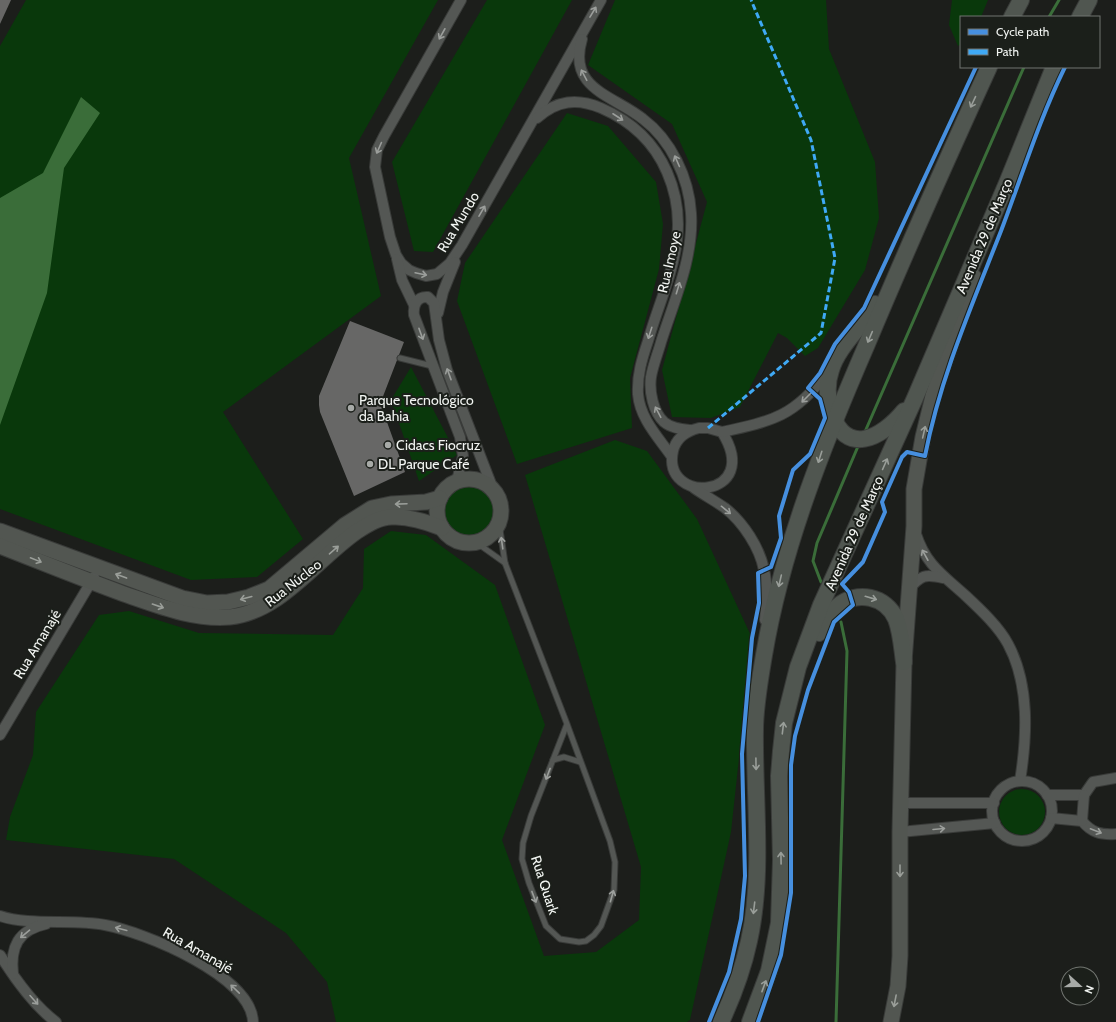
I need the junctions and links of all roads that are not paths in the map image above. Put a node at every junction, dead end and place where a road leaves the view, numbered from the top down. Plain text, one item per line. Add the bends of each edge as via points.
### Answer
1 (461, 0) edge
2 (601, 0) edge
3 (1021, 0) edge
4 (1089, 0) edge
5 (1013, 16) edge
6 (1081, 16) edge
7 (586, 26) junction
8 (989, 68) edge
9 (1054, 68) edge
10 (533, 122) junction
11 (1007, 183) junction
12 (916, 228) junction
13 (462, 245) junction
14 (396, 256) junction
15 (414, 305) junction
16 (437, 320) junction
17 (400, 358) dead end
18 (432, 366) junction
19 (831, 368) junction
20 (915, 398) junction
21 (836, 425) junction
22 (690, 430) junction
23 (722, 432) junction
24 (672, 457) junction
25 (458, 481) junction
26 (694, 488) junction
27 (493, 489) junction
28 (440, 498) junction
29 (499, 523) junction
30 (914, 526) junction
31 (442, 528) junction
32 (0, 532) edge
33 (477, 543) junction
34 (0, 546) edge
35 (505, 563) junction
36 (99, 568) junction
37 (945, 579) junction
38 (91, 582) junction
39 (909, 590) junction
40 (764, 654) junction
41 (904, 662) junction
42 (798, 667) junction
43 (567, 724) junction
44 (0, 735) edge
45 (553, 760) junction
46 (580, 762) junction
47 (1116, 778) edge
48 (1020, 781) junction
49 (1047, 795) junction
50 (1084, 795) junction
51 (901, 803) junction
52 (994, 803) junction
53 (1051, 818) junction
54 (1082, 821) junction
55 (995, 823) junction
56 (900, 832) junction
57 (1116, 834) edge
58 (0, 916) edge
59 (61, 921) junction
60 (0, 955) edge
61 (14, 978) junction
62 (56, 1022) edge
63 (253, 1022) edge
64 (720, 1022) edge
65 (750, 1022) edge
66 (891, 1022) edge

1 -> 14 street, Rua Mundo via 384,136 375,158 381,201
7 -> 2 street, Rua Mundo
3 - 5 main road
4 - 6 main road
7 - 10 street, Rua Mundo
22 -> 7 street, Rua Imoye via 672,427 664,422 653,403 650,387 654,365 690,244 691,212 687,191 674,155 652,127 590,85 582,73 579,54
8 -> 12 main road
9 - 11 main road, Avenida 29 de Março
13 -> 10 street, Rua Mundo
10 -> 24 street, Rua Imoye via 552,107 563,103 584,102 615,114 644,136 662,160 677,205 677,249 640,368 638,394 647,422
11 - 20 main road, Avenida 29 de Março
30 -> 11 street via 914,489 933,396
12 - 19 main road via 872,310
12 -> 21 main road
14 -> 13 street, Rua Mundo via 408,270 426,276 437,274 450,263
13 - 16 street via 448,279
14 - 15 street via 402,280
15 - 16 street via 419,299 428,297 434,303
15 -> 18 street via 414,315
27 -> 16 street via 448,370 439,340
17 - 18 lane
18 - 25 street via 463,448
19 - 21 main road via 827,397
19 -> 23 street via 800,404 782,415 762,424
20 - 21 main road via 896,421 868,439 847,436
42 -> 20 main road, Avenida 29 de Março via 821,605
21 -> 40 main road via 782,572
22 - 23 street via 708,428
22 - 24 street via 677,441
23 - 26 street via 733,455 733,465 729,474 714,487
24 - 26 street via 678,476
25 - 27 street via 476,480
25 - 28 street via 449,486
26 -> 40 street via 725,509 740,523 755,545 764,570
27 - 29 street via 501,505
28 - 31 street via 437,517
28 -> 36 street, Rua Núcleo via 372,508 345,525 269,590 228,602 207,603 182,598
29 - 33 street via 490,536
35 -> 29 lane, Rua Quark
37 -> 30 street via 926,559
30 - 39 street
31 - 33 street via 452,539
38 -> 31 street, Rua Núcleo via 184,614 209,617 241,615 259,610 274,601 367,525 391,516 422,521
32 - 36 street, Rua Núcleo
33 - 35 lane
34 -> 38 street, Rua Núcleo
35 - 43 lane, Rua Quark
36 - 38 street, Rua Amanajé
37 - 39 street via 926,575 917,580
37 - 48 street via 988,618 1007,643 1017,664 1023,687 1025,731
38 - 44 street, Rua Amanajé
39 - 41 street
40 -> 64 main road via 755,727 755,901 750,940 740,974
42 -> 41 main road via 833,611 848,600 864,596 883,603 895,618
41 - 51 street
65 -> 42 main road, Avenida 29 de Março via 769,971 779,923 779,776 784,723
43 - 45 lane, Rua Quark
43 - 46 lane, Rua Quark
45 - 46 lane via 564,757
45 -> 46 lane, Rua Quark via 523,844 522,859 546,926 560,939 579,942 586,941 601,926 614,890 615,877 615,862 610,841
47 - 50 street via 1093,782
48 - 49 street via 1035,785
48 - 52 street via 1004,787
49 - 50 street
49 - 53 street via 1051,802
50 - 54 street
51 - 52 street
51 - 56 street
52 - 55 street via 992,813
53 - 54 street
53 - 55 street via 1042,834 1024,841 1007,837
54 -> 57 street via 1097,833
56 -> 55 street
56 -> 66 street via 900,956 898,986
58 - 59 street, Rua Amanajé via 18,920
59 -> 61 street, Rua Amanajé via 35,927 16,942 13,954
63 -> 59 street, Rua Amanajé via 247,1003 234,988 205,966 180,952 154,939 106,925
60 - 61 street
61 -> 62 street

